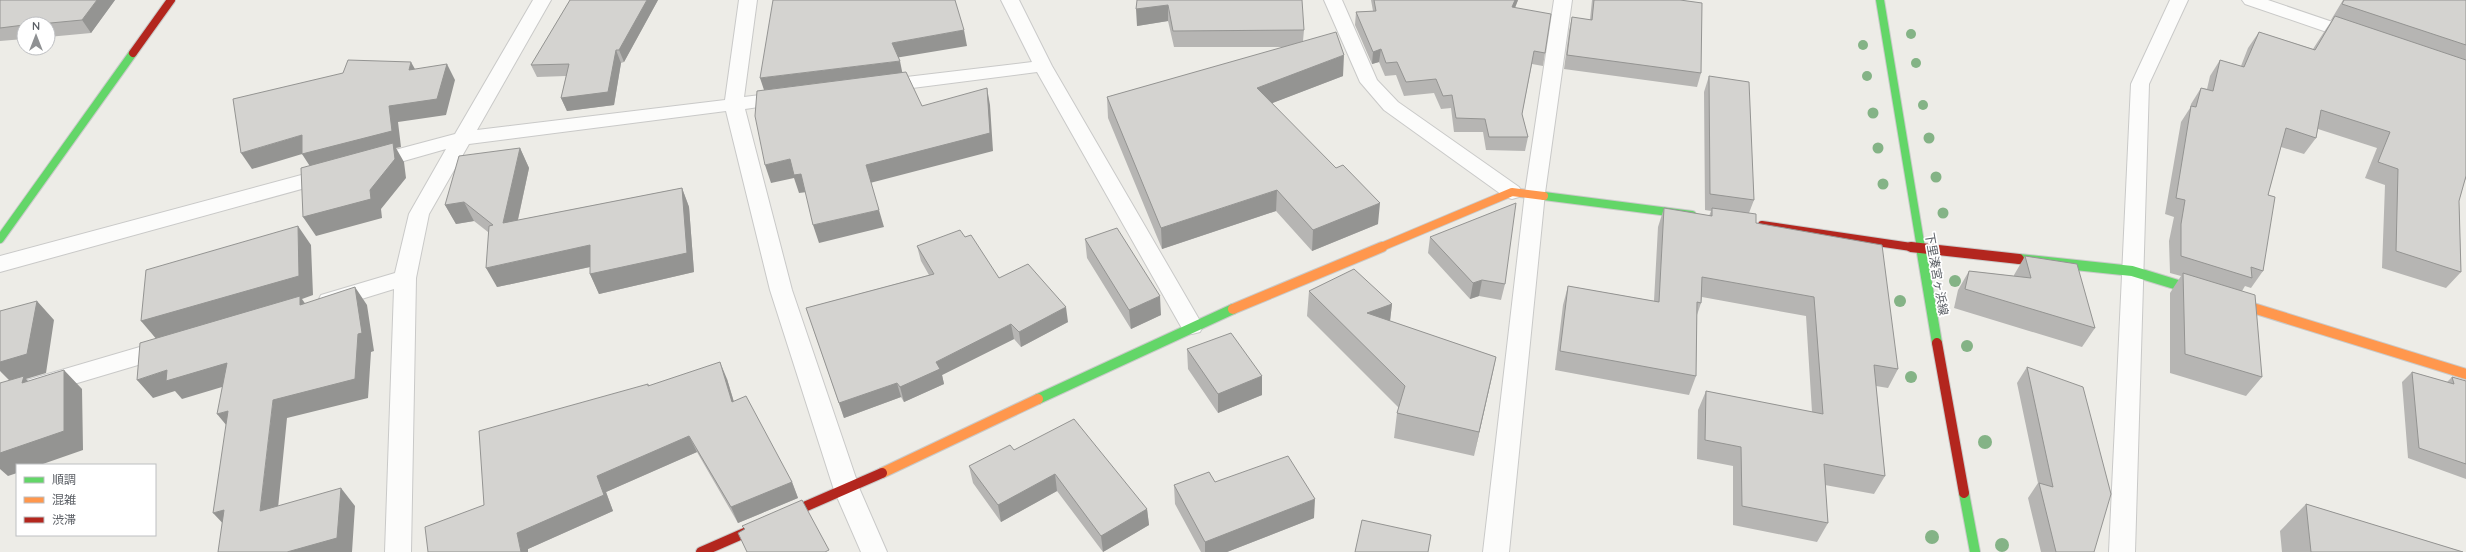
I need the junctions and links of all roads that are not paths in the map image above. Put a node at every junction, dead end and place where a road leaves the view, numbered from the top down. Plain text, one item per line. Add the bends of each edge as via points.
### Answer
1 (171, 0) edge
2 (542, 0) edge
3 (748, 0) edge
4 (1010, 0) edge
5 (1333, 0) edge
6 (1563, 0) edge
7 (1880, 0) edge
8 (2179, 0) edge
9 (2251, 0) edge
10 (2370, 40) edge
11 (1044, 66) junction
12 (861, 89) edge
13 (806, 95) edge
14 (734, 104) junction
15 (464, 138) junction
16 (1512, 192) junction
17 (1535, 193) junction
18 (1700, 217) edge
19 (1755, 224) edge
20 (0, 239) edge
21 (1920, 248) junction
22 (0, 264) edge
23 (2132, 270) junction
24 (404, 278) junction
25 (305, 308) edge
26 (1192, 326) junction
27 (191, 341) edge
28 (2466, 374) edge
29 (0, 397) edge
30 (847, 490) junction
31 (398, 552) edge
32 (701, 552) edge
33 (874, 552) edge
34 (1496, 552) edge
35 (1975, 552) edge
36 (2122, 552) edge

1 - 20 street
2 - 15 street
3 - 14 street
4 - 11 street
5 - 16 street via 1369,82 1391,106
6 - 17 street
7 - 21 street, 下里湊宮ヶ浜線
8 - 23 street via 2140,84
9 - 10 street
11 - 12 street
11 - 26 street
13 - 14 street
14 - 15 street
14 - 30 street via 781,290
15 - 22 street
15 - 24 street via 419,214
16 - 17 street
16 - 26 street
17 - 18 street
17 - 34 street
19 - 21 street
21 - 23 street
21 - 35 street, 下里湊宮ヶ浜線
23 - 28 street
23 - 36 street
24 - 25 street
24 - 31 street
26 - 30 street
27 - 29 street
30 - 32 street
30 - 33 street

